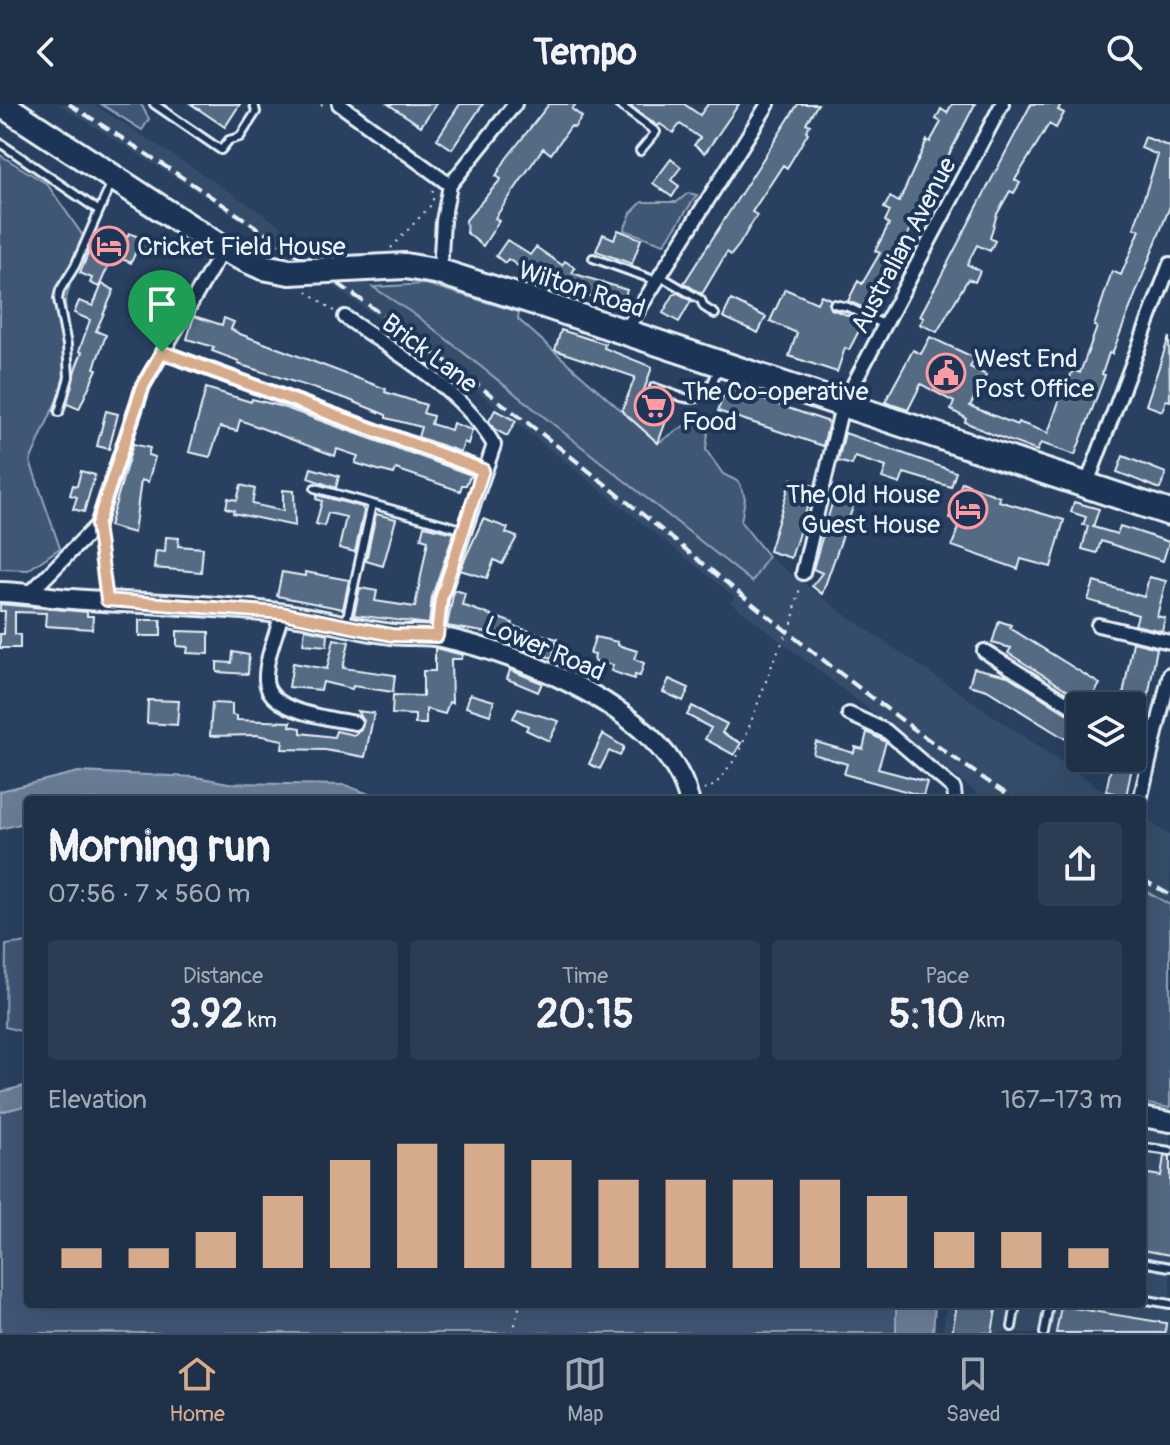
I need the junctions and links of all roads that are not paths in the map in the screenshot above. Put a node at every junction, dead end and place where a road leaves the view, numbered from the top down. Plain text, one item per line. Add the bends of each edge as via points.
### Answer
1 (1, 104) edge
2 (154, 104) edge
3 (254, 104) edge
4 (515, 104) edge
5 (618, 104) edge
6 (768, 104) edge
7 (1002, 104) edge
8 (336, 108) edge
9 (0, 143) edge
10 (640, 151) dead end
11 (114, 177) junction
12 (450, 185) junction
13 (98, 210) junction
14 (223, 249) junction
15 (593, 258) dead end
16 (1170, 264) edge
17 (440, 272) junction
18 (658, 278) junction
19 (834, 304) dead end
20 (715, 314) dead end
21 (345, 317) road end
22 (885, 325) junction
23 (624, 333) junction
24 (162, 352) junction
25 (719, 364) junction
26 (654, 387) dead end
27 (842, 406) junction
28 (59, 412) dead end
29 (483, 470) junction
30 (1086, 486) junction
31 (315, 488) dead end
32 (372, 504) junction
33 (1170, 513) edge
34 (466, 531) junction
35 (803, 573) road end
36 (0, 592) edge
37 (30, 593) junction
38 (282, 613) junction
39 (1098, 625) dead end
40 (345, 626) junction
41 (437, 636) junction
42 (1170, 642) edge
43 (984, 651) dead end
44 (1170, 674) edge
45 (312, 698) dead end
46 (1066, 702) edge
47 (308, 713) junction
48 (849, 714) dead end
49 (355, 723) dead end
50 (1146, 728) edge
51 (1156, 728) junction
52 (687, 796) edge
53 (955, 796) edge
54 (1141, 796) edge
55 (1146, 1118) edge
56 (1170, 1122) edge
57 (1146, 1148) edge
58 (1170, 1151) edge
59 (1146, 1263) edge
60 (1170, 1267) edge
61 (1146, 1300) edge
62 (1170, 1304) edge
63 (1015, 1308) edge
64 (1048, 1308) edge
65 (1012, 1327) dead end
66 (1044, 1333) edge

1 - 11 highway, Wilton Road
2 - 3 lane via 221,150 240,137 256,112
4 - 12 street
5 - 10 lane via 656,132
6 - 18 street
7 - 22 street, Australian Avenue
8 - 12 street
9 - 13 lane
11 - 13 lane
11 - 14 highway, Wilton Road
12 - 17 street
13 - 28 lane via 58,299 69,377
14 - 17 highway, Wilton Road, bridge via 297,280 397,258
14 - 24 street
15 - 18 lane
16 - 30 street
17 - 23 highway, Wilton Road
18 - 20 lane via 701,300
18 - 23 street
19 - 22 lane
21 - 29 street, Brick Lane via 454,395 482,424 494,445
22 - 27 street, Australian Avenue
23 - 25 highway, Wilton Road
24 - 29 street
24 - 37 street via 143,386 97,525
25 - 26 lane via 706,395 698,399
25 - 27 highway, Wilton Road
27 - 30 highway, Wilton Road
27 - 35 street, Australian Avenue
29 - 34 street
30 - 33 highway, Wilton Road
31 - 32 lane
32 - 34 lane
32 - 40 lane
34 - 41 street via 441,599
36 - 37 street, Lower Road
37 - 38 street, Lower Road
38 - 40 street, Lower Road
38 - 47 street via 266,681 269,693
39 - 42 street
40 - 41 street, Lower Road
41 - 52 street, Lower Road via 591,691 640,728 680,775
43 - 46 street
44 - 51 street
45 - 47 street
47 - 49 street
48 - 53 street via 886,731 954,789
50 - 51 street
51 - 54 street
55 - 56 street
57 - 58 lane
59 - 60 lane
61 - 62 lane
63 - 65 lane
64 - 66 lane

